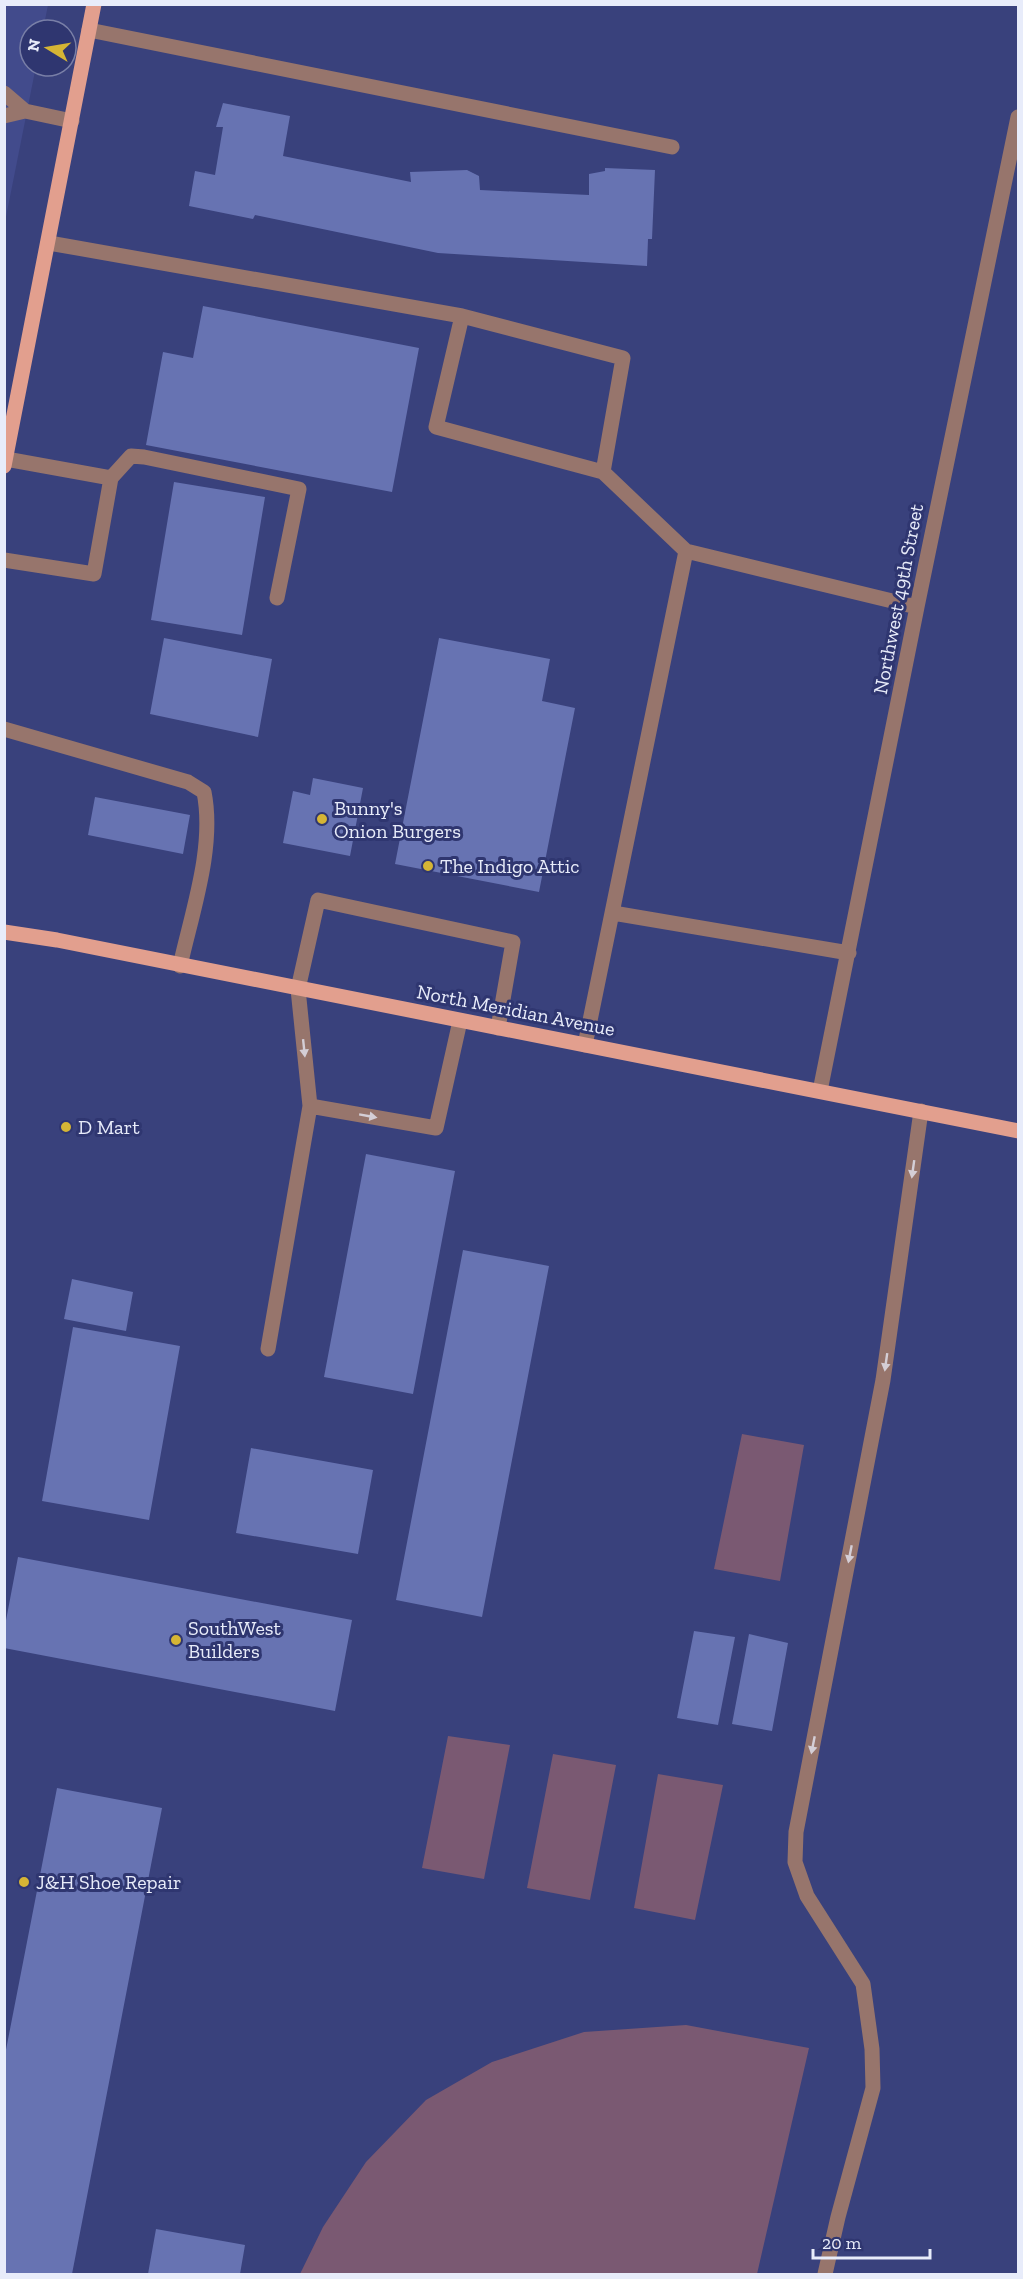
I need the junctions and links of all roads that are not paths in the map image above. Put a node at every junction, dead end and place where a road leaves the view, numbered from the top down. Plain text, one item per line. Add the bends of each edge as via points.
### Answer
1 (94, 4) edge
2 (89, 30) junction
3 (4, 93) edge
4 (25, 111) junction
5 (4, 116) edge
6 (1018, 117) edge
7 (72, 121) junction
8 (672, 147) dead end
9 (48, 243) junction
10 (462, 316) junction
11 (5, 462) edge
12 (603, 472) junction
13 (111, 478) junction
14 (686, 551) junction
15 (4, 560) edge
16 (277, 598) dead end
17 (917, 607) junction
18 (4, 729) edge
19 (612, 913) junction
20 (4, 932) edge
21 (849, 953) junction
22 (180, 966) junction
23 (298, 989) junction
24 (460, 1021) junction
25 (498, 1028) junction
26 (585, 1045) junction
27 (820, 1091) junction
28 (310, 1106) junction
29 (921, 1111) junction
30 (1018, 1131) edge
31 (268, 1349) dead end
32 (825, 2274) edge

1 - 2 main road
2 - 7 main road
2 - 8 street
3 - 4 street
4 - 5 street
4 - 7 street
6 - 17 street, Northwest 49th Street
7 - 9 main road
9 - 10 street
9 - 11 main road
10 - 12 street via 623,358
10 - 12 street via 436,427
11 - 13 street
12 - 14 street
13 - 15 street via 94,574
13 - 16 street via 130,456 299,489
14 - 17 street
14 - 19 street
17 - 21 street, Northwest 49th Street
18 - 22 street via 188,782 204,792 207,843
19 - 21 street
19 - 26 street
20 - 22 main road, North Meridian Avenue
21 - 27 street, Northwest 49th Street
22 - 23 main road, North Meridian Avenue
23 - 24 main road, North Meridian Avenue
23 - 25 street via 318,900 513,942
23 -> 28 street
24 - 25 main road, North Meridian Avenue
28 -> 24 street via 436,1128
25 - 26 main road, North Meridian Avenue
26 - 27 main road, North Meridian Avenue
27 - 29 main road, North Meridian Avenue
28 - 31 street
29 - 30 main road, North Meridian Avenue
29 -> 32 street via 883,1380 796,1832 795,1862 807,1896 863,1984 873,2049 873,2088

